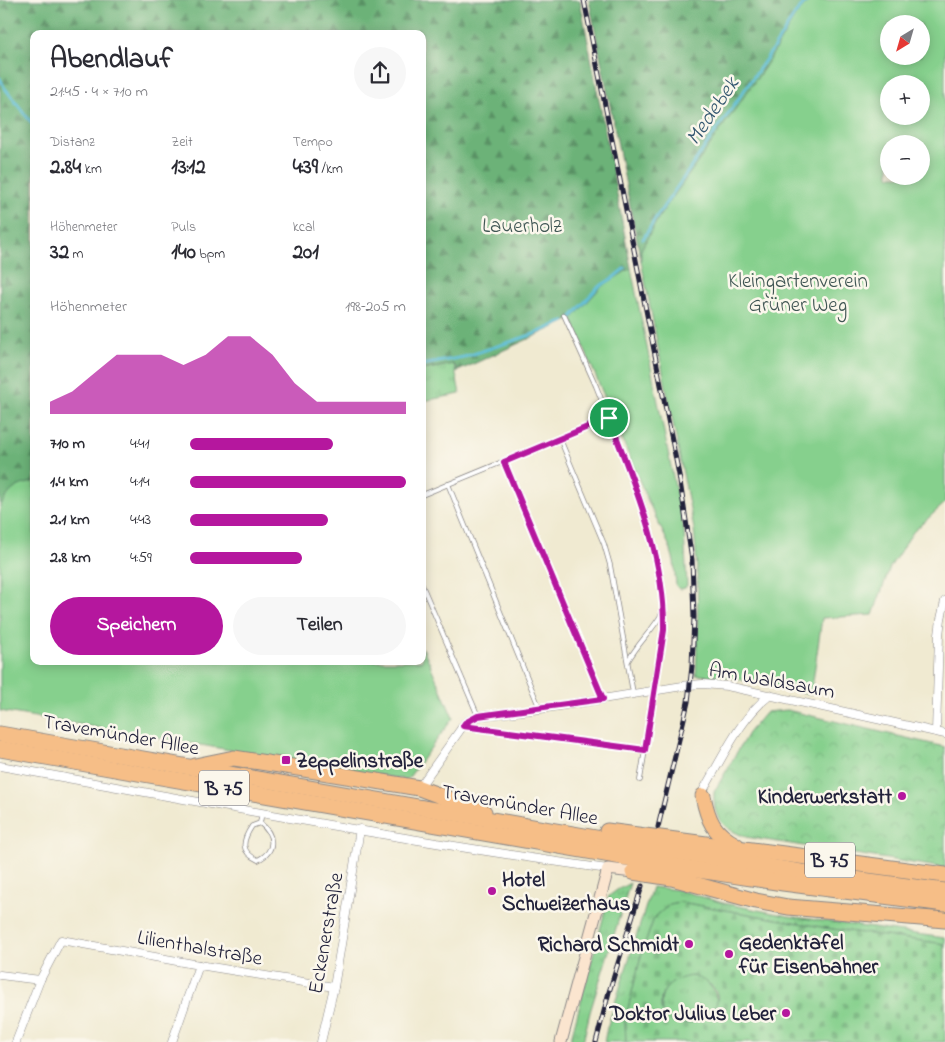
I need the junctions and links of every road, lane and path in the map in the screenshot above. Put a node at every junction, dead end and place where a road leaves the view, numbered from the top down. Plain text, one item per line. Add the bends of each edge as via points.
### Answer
1 (564, 315) dead end
2 (609, 418) junction
3 (560, 439) junction
4 (504, 462) junction
5 (448, 484) junction
6 (426, 493) edge
7 (426, 594) edge
8 (945, 601) edge
9 (664, 610) junction
10 (628, 662) junction
11 (655, 690) junction
12 (633, 693) junction
13 (770, 695) junction
14 (603, 699) junction
15 (540, 708) junction
16 (478, 716) junction
17 (463, 726) junction
18 (936, 732) junction
19 (0, 734) edge
20 (945, 734) edge
21 (0, 749) edge
22 (645, 750) junction
23 (0, 766) edge
24 (187, 767) junction
25 (640, 780) dead end
26 (419, 788) junction
27 (703, 796) joint
28 (262, 812) junction
29 (260, 823) junction
30 (524, 826) junction
31 (360, 829) junction
32 (744, 849) junction
33 (685, 868) junction
34 (608, 869) junction
35 (632, 872) joint
36 (945, 875) edge
37 (945, 891) edge
38 (945, 904) edge
39 (821, 910) junction
40 (945, 920) edge
41 (199, 965) junction
42 (0, 975) edge
43 (40, 980) junction
44 (334, 987) junction
45 (16, 1042) edge
46 (172, 1042) edge
47 (321, 1042) edge
48 (561, 1042) edge

1 - 2 lane
2 - 3 lane
2 - 9 lane via 646,515
3 - 4 lane
3 - 10 lane via 604,544
4 - 5 lane
4 - 14 lane
5 - 6 lane
5 - 15 lane
7 - 16 lane
8 - 18 street via 939,635
9 - 10 lane
9 - 11 lane
10 - 12 lane
11 - 12 street, Am Waldsaum
11 - 13 street, Am Waldsaum via 715,684
11 - 22 lane
12 - 14 street, Am Waldsaum
13 - 18 street, Am Waldsaum
13 - 27 street via 757,705 744,723 704,789
14 - 15 street, Am Waldsaum
15 - 16 street, Am Waldsaum
16 - 17 street, Am Waldsaum
17 - 22 lane
17 - 26 street, Am Waldsaum
18 - 20 street, Am Waldsaum
19 - 24 highway, Travemünder Allee / B 75
21 - 33 highway, Travemünder Allee / B 75
22 - 25 lane
23 - 28 street
24 - 26 highway via 234,758
24 - 30 highway, Travemünder Allee / B 75
26 - 30 highway
27 - 32 highway via 713,827 725,839
28 - 29 lane
28 - 31 street
29 - 29 lane via 271,837 271,846 266,856 258,860 245,850 244,841 252,826
30 - 32 highway, B 75 via 600,830
30 - 37 highway, Travemünder Allee via 801,872
31 - 34 street
31 - 44 street, Eckenerstraße
32 - 36 highway, B 75
33 - 38 highway, Travemünder Allee
33 - 39 highway, B 75
34 - 35 street
34 - 48 street
35 - 39 highway via 672,878 756,900
39 - 40 highway, B 75
41 - 43 street, Lilienthalstraße via 61,940
41 - 44 street, Lilienthalstraße
41 - 46 street
42 - 43 street
43 - 45 street
44 - 47 street, Eckenerstraße

